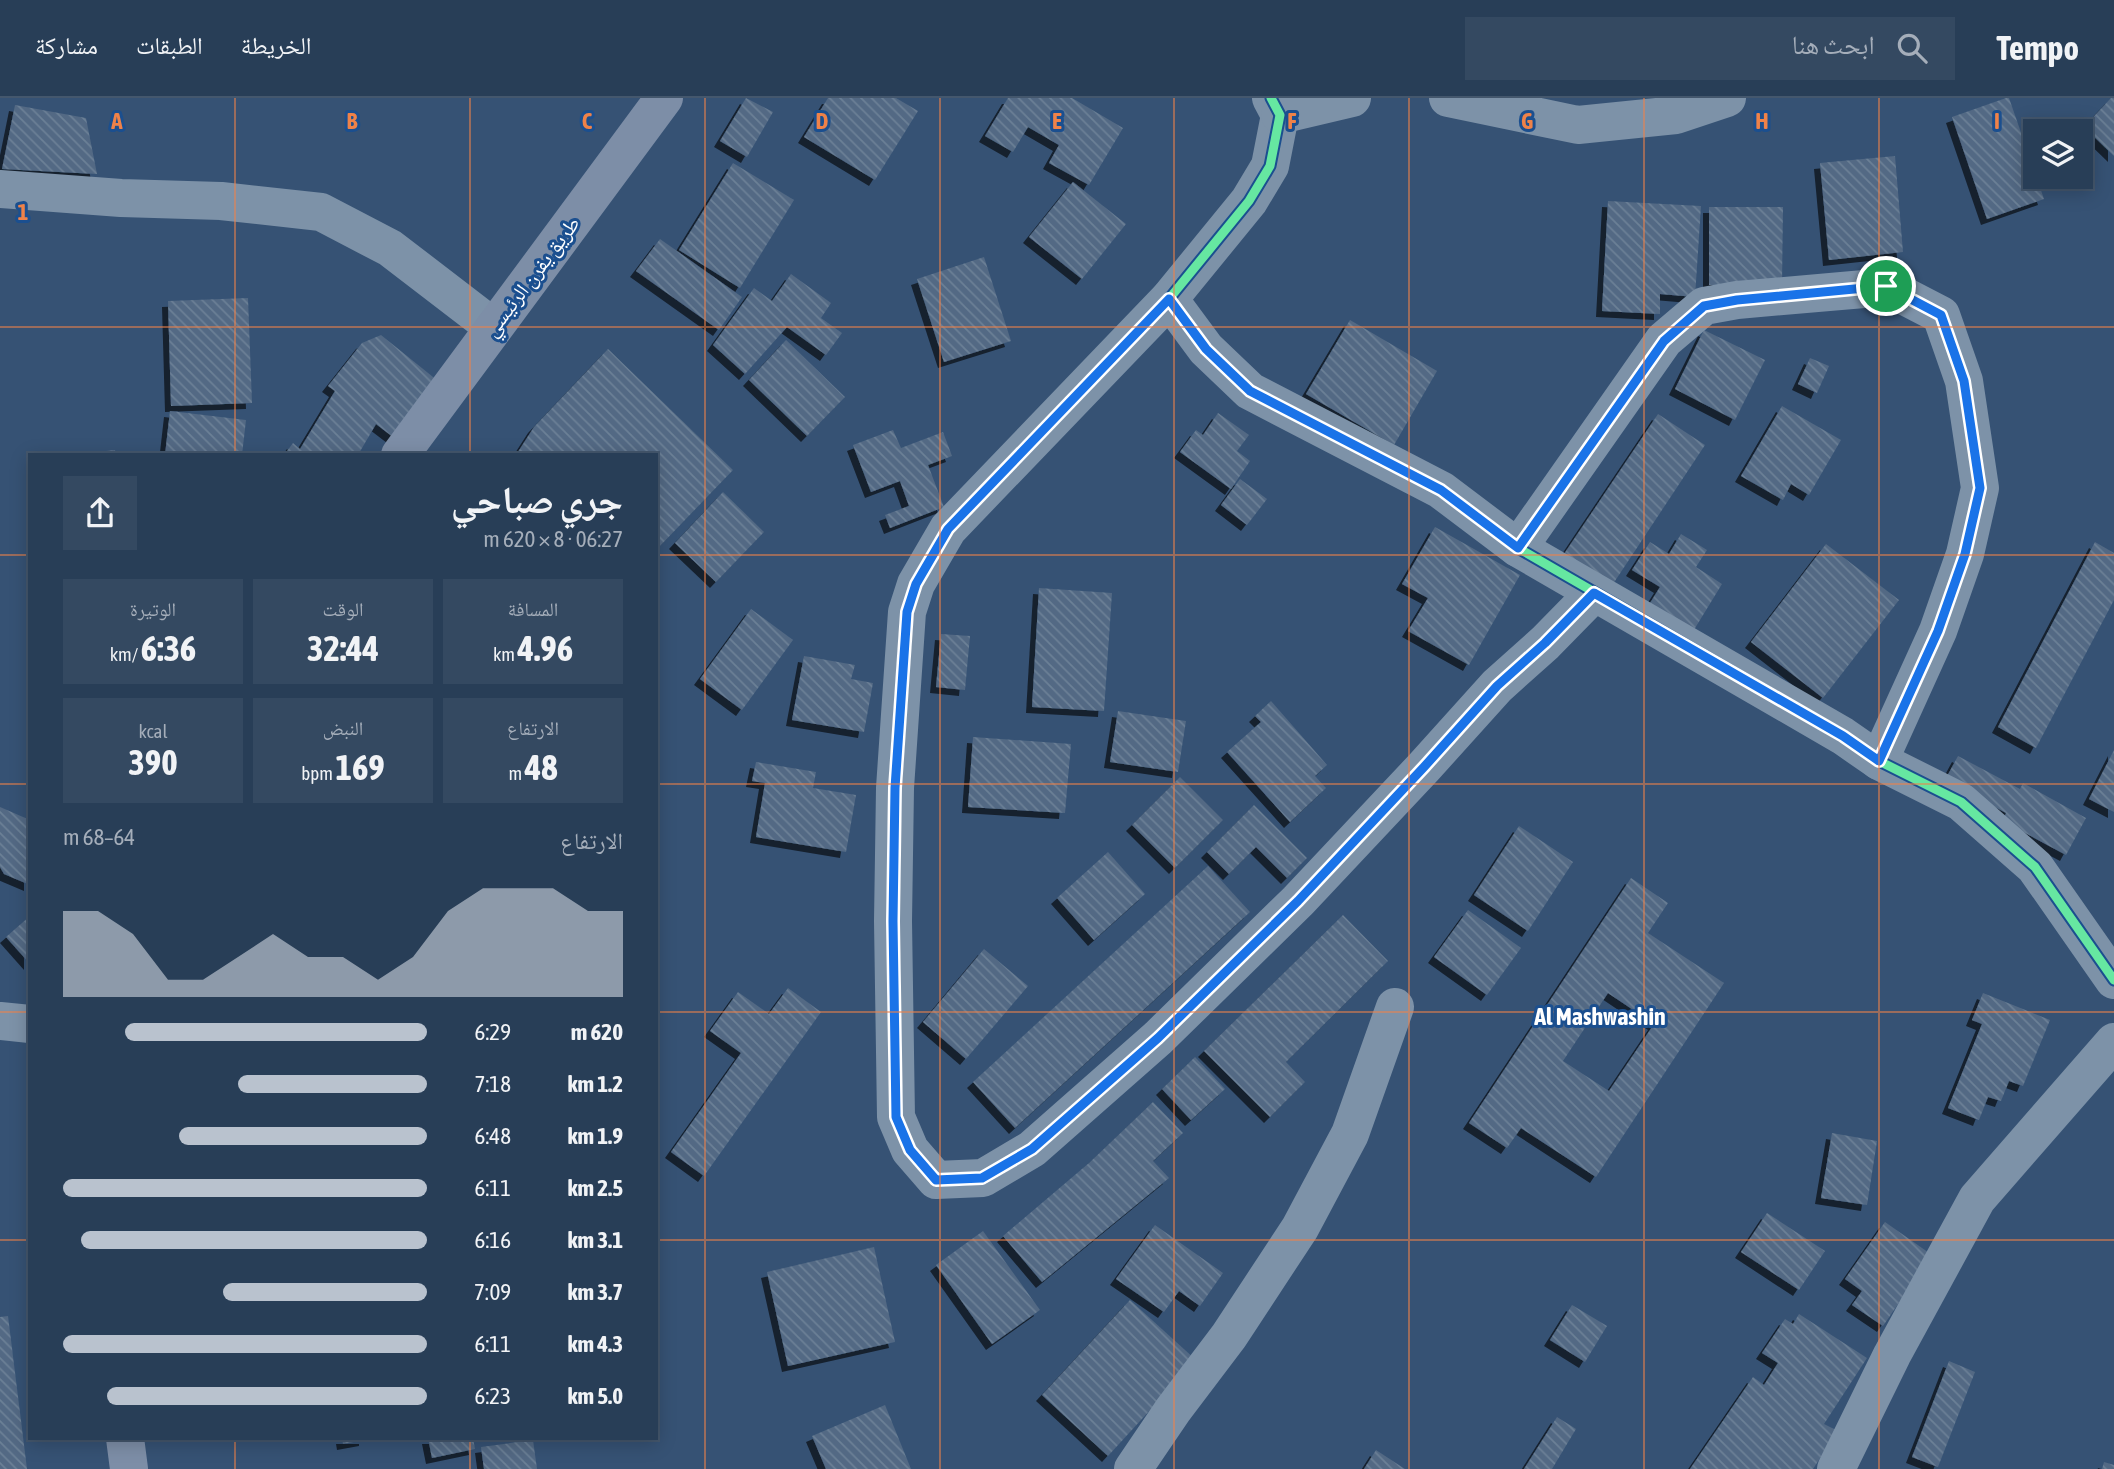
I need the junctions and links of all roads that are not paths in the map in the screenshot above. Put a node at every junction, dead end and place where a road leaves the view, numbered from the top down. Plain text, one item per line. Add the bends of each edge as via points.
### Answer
1 (664, 98) edge
2 (1352, 98) edge
3 (1448, 98) edge
4 (1727, 98) edge
5 (1276, 107) edge
6 (0, 189) edge
7 (1169, 299) junction
8 (493, 327) junction
9 (401, 453) edge
10 (1518, 548) junction
11 (1594, 593) junction
12 (1879, 761) junction
13 (2114, 980) edge
14 (1395, 1007) dead end
15 (0, 1021) edge
16 (28, 1024) edge
17 (2114, 1042) edge
18 (125, 1440) edge
19 (129, 1469) edge
20 (1133, 1469) edge
21 (1836, 1469) edge

1 - 8 main road, طريق يفرن الرئيسي
2 - 5 street
3 - 4 street via 1578,125 1676,115
5 - 7 street via 1270,166 1249,201
6 - 8 street via 221,201 321,212 390,248
7 - 10 street via 1206,349 1250,391 1441,490
7 - 11 street via 948,529 916,584 907,612 895,788 896,1117 910,1150 936,1180 982,1178 1032,1149 1158,1038 1298,901 1497,686
8 - 9 main road, طريق يفرن الرئيسي
10 - 11 street
10 - 12 street via 1664,341 1704,306 1886,286 1941,315 1964,381 1980,488 1965,554 1938,631
11 - 12 street
12 - 13 street via 1961,802 2035,866
14 - 20 street via 1350,1135 1300,1228 1230,1336
15 - 16 street
17 - 21 street via 1977,1199
18 - 19 main road

